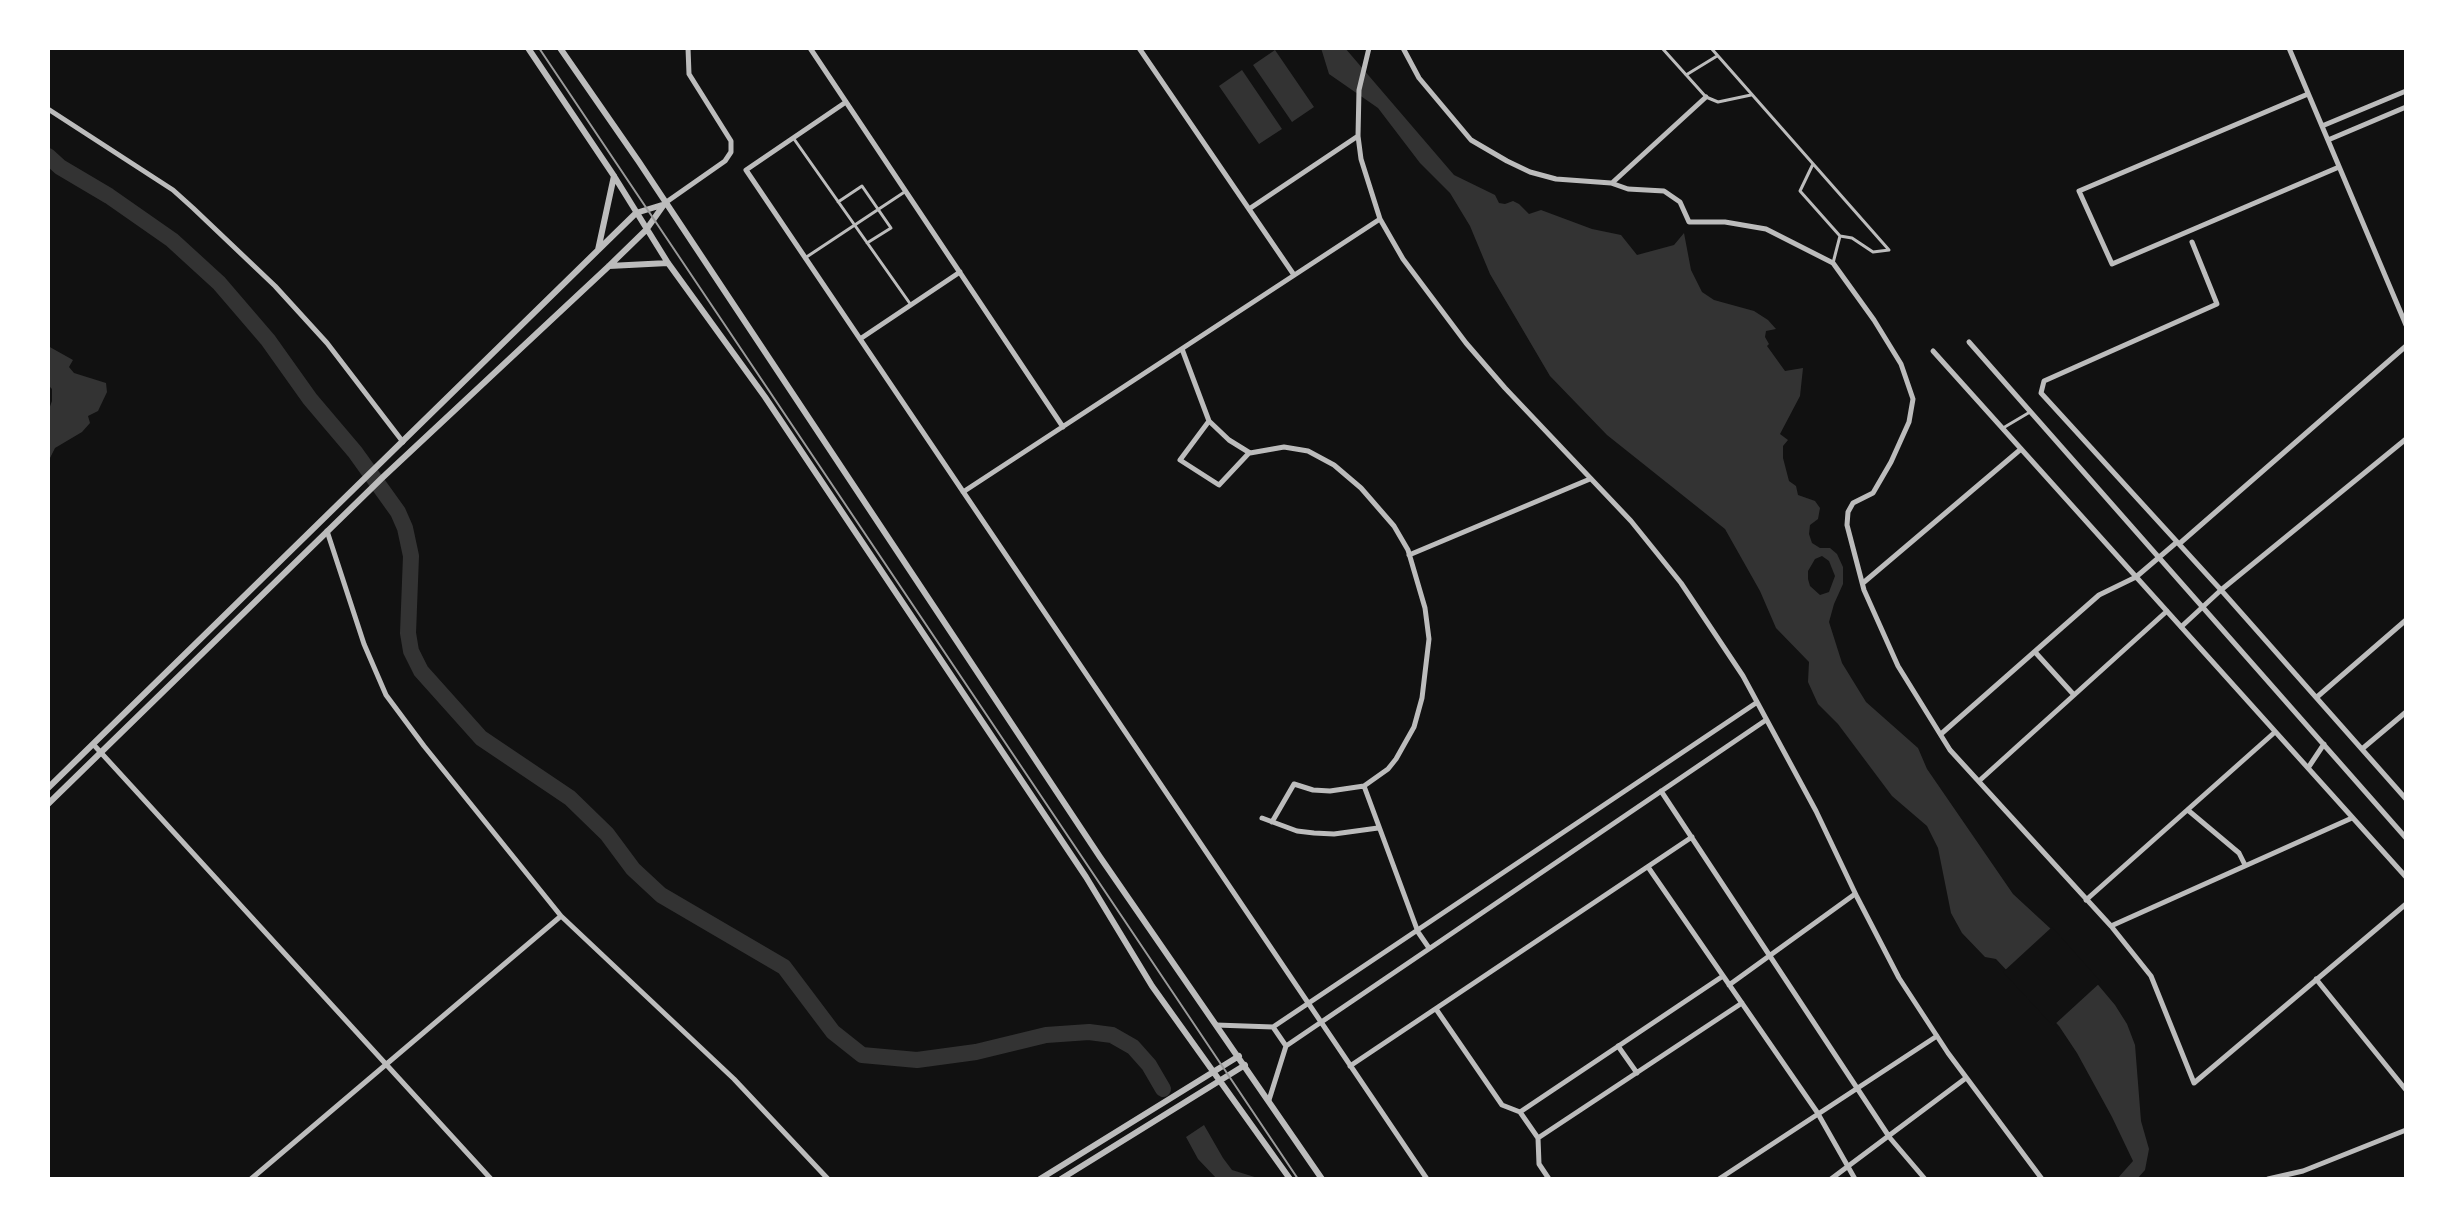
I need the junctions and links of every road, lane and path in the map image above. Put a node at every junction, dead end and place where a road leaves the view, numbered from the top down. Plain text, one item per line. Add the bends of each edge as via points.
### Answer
1 (528, 48) edge
2 (560, 48) edge
3 (688, 48) edge
4 (810, 48) edge
5 (1139, 48) edge
6 (1403, 48) edge
7 (1662, 48) edge
8 (1711, 48) edge
9 (2289, 48) edge
10 (1368, 49) edge
11 (1718, 56) junction
12 (1686, 75) junction
13 (2406, 91) edge
14 (2308, 94) junction
15 (1752, 95) junction
16 (1706, 97) junction
17 (846, 102) junction
18 (2406, 107) edge
19 (48, 109) edge
20 (2322, 127) junction
21 (1358, 136) junction
22 (794, 139) junction
23 (2328, 140) junction
24 (1813, 164) junction
25 (2339, 167) junction
26 (614, 176) junction
27 (1611, 183) junction
28 (906, 191) junction
29 (838, 202) junction
30 (665, 203) junction
31 (878, 209) junction
32 (1249, 209) junction
33 (636, 213) junction
34 (1380, 219) junction
35 (854, 225) junction
36 (646, 230) junction
37 (1840, 236) junction
38 (2192, 242) dead end
39 (867, 243) junction
40 (598, 250) junction
41 (805, 258) junction
42 (668, 263) junction
43 (1833, 263) junction
44 (609, 266) junction
45 (960, 272) junction
46 (1294, 275) junction
47 (911, 305) junction
48 (2406, 325) edge
49 (860, 339) junction
50 (1969, 342) dead end
51 (2406, 346) edge
52 (1182, 349) junction
53 (1933, 351) dead end
54 (2031, 411) junction
55 (1209, 421) junction
56 (1063, 427) junction
57 (2003, 428) junction
58 (2406, 439) edge
59 (403, 442) junction
60 (2021, 449) junction
61 (1250, 453) junction
62 (1590, 479) junction
63 (963, 492) junction
64 (327, 531) junction
65 (2178, 543) junction
66 (1409, 555) junction
67 (2159, 557) junction
68 (2136, 577) junction
69 (1862, 583) junction
70 (2221, 590) junction
71 (2203, 607) junction
72 (2167, 611) junction
73 (2406, 620) edge
74 (2399, 625) junction
75 (2181, 627) junction
76 (2406, 629) edge
77 (2035, 652) junction
78 (2074, 695) junction
79 (2317, 697) junction
80 (1756, 703) junction
81 (2406, 712) edge
82 (1766, 720) junction
83 (2275, 732) junction
84 (1941, 734) junction
85 (93, 744) junction
86 (2324, 744) junction
87 (2362, 749) junction
88 (100, 753) junction
89 (2308, 768) junction
90 (1979, 781) junction
91 (1364, 786) junction
92 (48, 788) edge
93 (1661, 791) junction
94 (2406, 799) edge
95 (48, 804) edge
96 (2189, 811) junction
97 (1262, 818) dead end
98 (2352, 818) junction
99 (1272, 822) junction
100 (1378, 828) junction
101 (1692, 837) junction
102 (2406, 838) edge
103 (2245, 865) junction
104 (1647, 867) junction
105 (2406, 877) edge
106 (1855, 894) junction
107 (2086, 900) junction
108 (2406, 904) edge
109 (561, 916) junction
110 (2111, 926) junction
111 (1418, 932) junction
112 (1429, 948) junction
113 (1769, 955) junction
114 (1723, 976) junction
115 (2316, 979) junction
116 (1729, 985) junction
117 (1308, 1003) junction
118 (1742, 1003) junction
119 (1436, 1009) junction
120 (1321, 1023) junction
121 (1216, 1025) junction
122 (1273, 1027) junction
123 (1937, 1036) junction
124 (1286, 1046) junction
125 (1618, 1046) junction
126 (1239, 1056) junction
127 (386, 1065) junction
128 (1245, 1065) junction
129 (1350, 1066) junction
130 (1213, 1072) junction
131 (1637, 1073) junction
132 (1966, 1078) junction
133 (1219, 1081) junction
134 (1856, 1087) junction
135 (2406, 1090) edge
136 (1269, 1100) junction
137 (1520, 1112) junction
138 (1817, 1112) junction
139 (2406, 1130) edge
140 (1538, 1138) junction
141 (1890, 1138) junction
142 (1848, 1167) junction
143 (251, 1179) edge
144 (491, 1179) edge
145 (828, 1179) edge
146 (1040, 1179) edge
147 (1061, 1179) edge
148 (1290, 1179) edge
149 (1322, 1179) edge
150 (1427, 1179) edge
151 (1549, 1179) edge
152 (1719, 1179) edge
153 (1831, 1179) edge
154 (1855, 1179) edge
155 (1925, 1179) edge
156 (2042, 1179) edge
157 (2268, 1179) edge

1 - 26 street
2 - 30 street
3 - 30 street via 689,74 731,141 731,152
4 - 17 street
5 - 32 street
6 - 27 street via 1419,78 1471,140 1530,172
7 - 12 street
8 - 11 street
9 - 14 street
10 - 21 street via 1359,90
11 - 12 street
11 - 15 street
12 - 16 street
13 - 20 street
14 - 20 street
14 - 25 street via 2079,191 2112,264
15 - 16 street via 1718,102
15 - 24 street
16 - 27 street
17 - 22 street
17 - 28 street
18 - 23 street
19 - 59 street via 193,208 327,343
20 - 23 street
21 - 32 street
21 - 34 street
22 - 29 street
22 - 41 street via 746,170
23 - 25 street
24 - 37 street via 1800,191
24 - 37 street via 1889,250 1873,252
25 - 48 street
26 - 33 street
26 - 40 street
27 - 43 street via 1664,191 1680,202 1689,222 1766,229
28 - 31 street
28 - 45 street
29 - 31 street via 862,186
29 - 35 street
30 - 33 street
30 - 36 street
30 - 121 street
31 - 35 street
31 - 39 street via 891,228
32 - 46 street
33 - 36 street
33 - 40 street
34 - 46 street
34 - 62 street via 1413,275 1466,343
35 - 39 street
35 - 41 street
36 - 42 street
36 - 44 street
37 - 43 street
38 - 65 street via 2217,304 2044,381 2041,393
39 - 47 street
40 - 59 street
41 - 49 street
42 - 44 street
42 - 130 street via 765,397
43 - 69 street via 1901,364 1913,399 1891,462 1873,493 1853,503 1848,512
44 - 64 street
45 - 47 street
45 - 56 street
46 - 52 street
47 - 49 street
49 - 63 street
50 - 54 street
51 - 65 street
52 - 55 street
52 - 56 street
53 - 57 street
54 - 57 street
54 - 67 street
55 - 61 street
55 - 61 street via 1180,460 1219,485
56 - 63 street
57 - 60 street
58 - 70 street
59 - 85 street
60 - 68 street
60 - 69 street
61 - 66 street via 1284,447 1308,451 1334,465 1386,517
62 - 66 street
62 - 80 street via 1681,583
63 - 117 street
64 - 88 street
64 - 109 street via 386,695
65 - 67 street
65 - 70 street
66 - 91 street via 1429,639 1422,698 1414,727 1396,759
67 - 68 street
67 - 71 street
68 - 72 street
68 - 77 street via 2099,595
69 - 84 street via 1898,666
70 - 71 street
70 - 79 street
71 - 75 street
71 - 86 street
72 - 75 street
72 - 78 street
73 - 74 street
74 - 76 street
74 - 79 street
75 - 83 street
77 - 78 street
77 - 84 street
78 - 90 street
79 - 87 street
80 - 82 street
80 - 111 street
81 - 87 street
82 - 93 street
82 - 106 street
83 - 89 street
83 - 96 street
84 - 90 street
85 - 88 street
85 - 92 street
86 - 89 street
86 - 102 street
87 - 94 street
88 - 95 street
88 - 127 street
89 - 98 street
90 - 107 street
91 - 99 street via 1330,791 1294,784
91 - 100 street
93 - 101 street
93 - 112 street
96 - 103 street via 2239,853
96 - 107 street
97 - 99 street
98 - 103 street
98 - 105 street
99 - 100 street via 1314,833
100 - 111 street
101 - 104 street
101 - 113 street
103 - 110 street
104 - 114 street
104 - 119 street
106 - 113 street
106 - 123 street
107 - 110 street
108 - 115 street
109 - 127 street
109 - 145 street via 734,1079
110 - 115 street via 2151,976 2194,1083
111 - 112 street
111 - 117 street
112 - 120 street
113 - 116 street
113 - 134 street
114 - 116 street
114 - 125 street
115 - 135 street
116 - 118 street
117 - 120 street
117 - 122 street
118 - 131 street
118 - 138 street
119 - 129 street
119 - 137 street via 1502,1105
120 - 124 street
120 - 129 street
121 - 122 street
121 - 126 street
122 - 124 street
123 - 132 street
123 - 134 street
124 - 136 street
125 - 131 street
125 - 137 street
126 - 128 street
126 - 130 street
127 - 143 street
127 - 144 street
128 - 133 street
128 - 136 street
129 - 150 street
130 - 133 street
130 - 146 street
131 - 140 street
132 - 141 street
132 - 156 street
133 - 147 street
133 - 148 street
134 - 138 street
134 - 141 street
136 - 149 street
137 - 140 street
138 - 142 street
138 - 152 street
139 - 157 street via 2303,1171
140 - 151 street via 1539,1164
141 - 142 street
141 - 155 street
142 - 153 street
142 - 154 street

